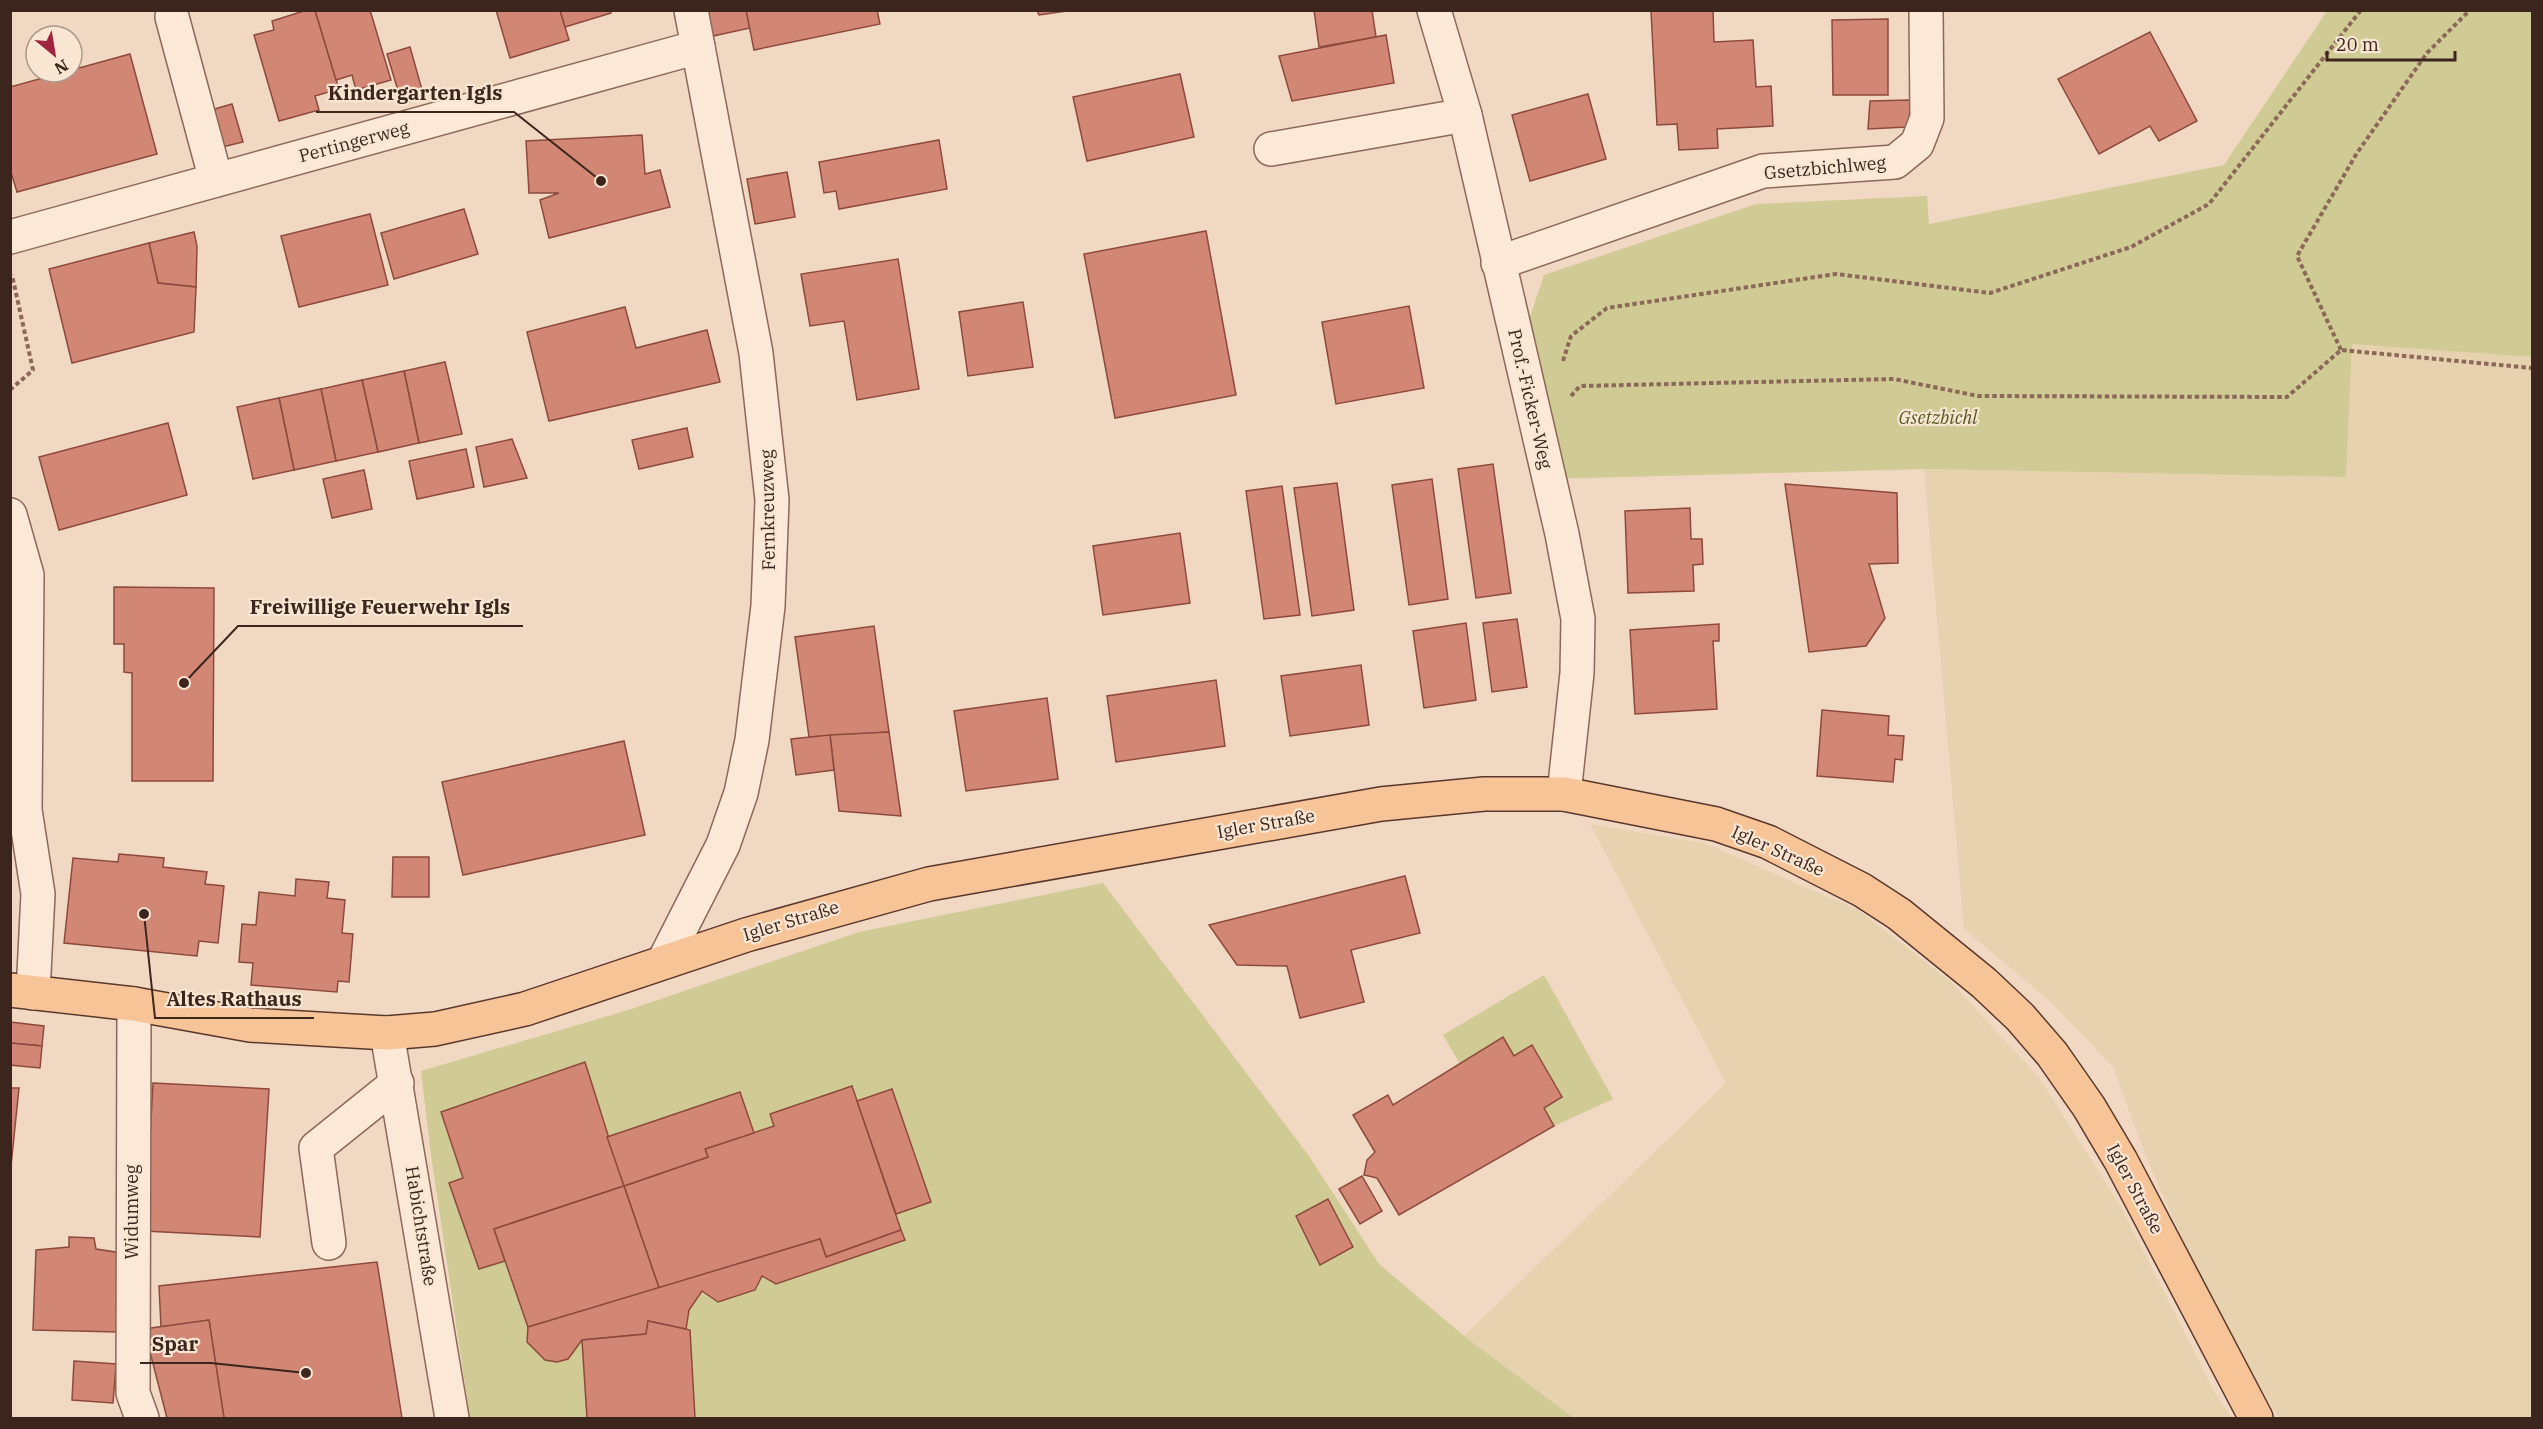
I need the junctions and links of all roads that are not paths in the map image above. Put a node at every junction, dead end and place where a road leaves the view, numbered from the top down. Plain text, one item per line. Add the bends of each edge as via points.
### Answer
1 (691, 10) edge
2 (1434, 10) edge
3 (1926, 10) edge
4 (172, 17) dead end
5 (698, 47) junction
6 (1465, 115) junction
7 (1271, 149) dead end
8 (216, 180) junction
9 (10, 237) edge
10 (1498, 263) junction
11 (10, 515) edge
12 (1564, 794) junction
13 (664, 961) junction
14 (22, 992) edge
15 (134, 1004) junction
16 (387, 1033) junction
17 (397, 1083) junction
18 (329, 1243) dead end
19 (142, 1419) edge
20 (452, 1419) edge
21 (2256, 1419) edge

1 - 5 street, Fernkreuzweg
2 - 6 street, Prof.-Ficker-Weg
3 - 10 street, Gsetzbichlweg via 1927,118 1917,144 1894,162 1763,171
4 - 8 street
5 - 8 street, Pertingerweg
5 - 13 street, Fernkreuzweg via 759,373 772,500 769,594 752,740 741,793 723,845
6 - 7 street
6 - 10 street, Prof.-Ficker-Weg
8 - 9 street, Pertingerweg
10 - 12 street, Prof.-Ficker-Weg via 1562,534 1578,619 1577,673
11 - 14 street via 27,575 26,810 38,894
12 - 13 main road, Igler Straße via 1484,794 1380,804 1051,860 845,905
12 - 21 main road, Igler Straße via 1716,824 1768,843 1862,890 1899,914 1984,983 2052,1054 2089,1107
13 - 16 main road, Igler Straße via 525,1009 435,1029
14 - 15 main road, Igler Straße
15 - 16 main road, Igler Straße via 250,1024
15 - 19 street, Widumweg via 133,1393
16 - 17 street, Habichtstraße
17 - 18 street via 316,1148
17 - 20 street, Habichtstraße

